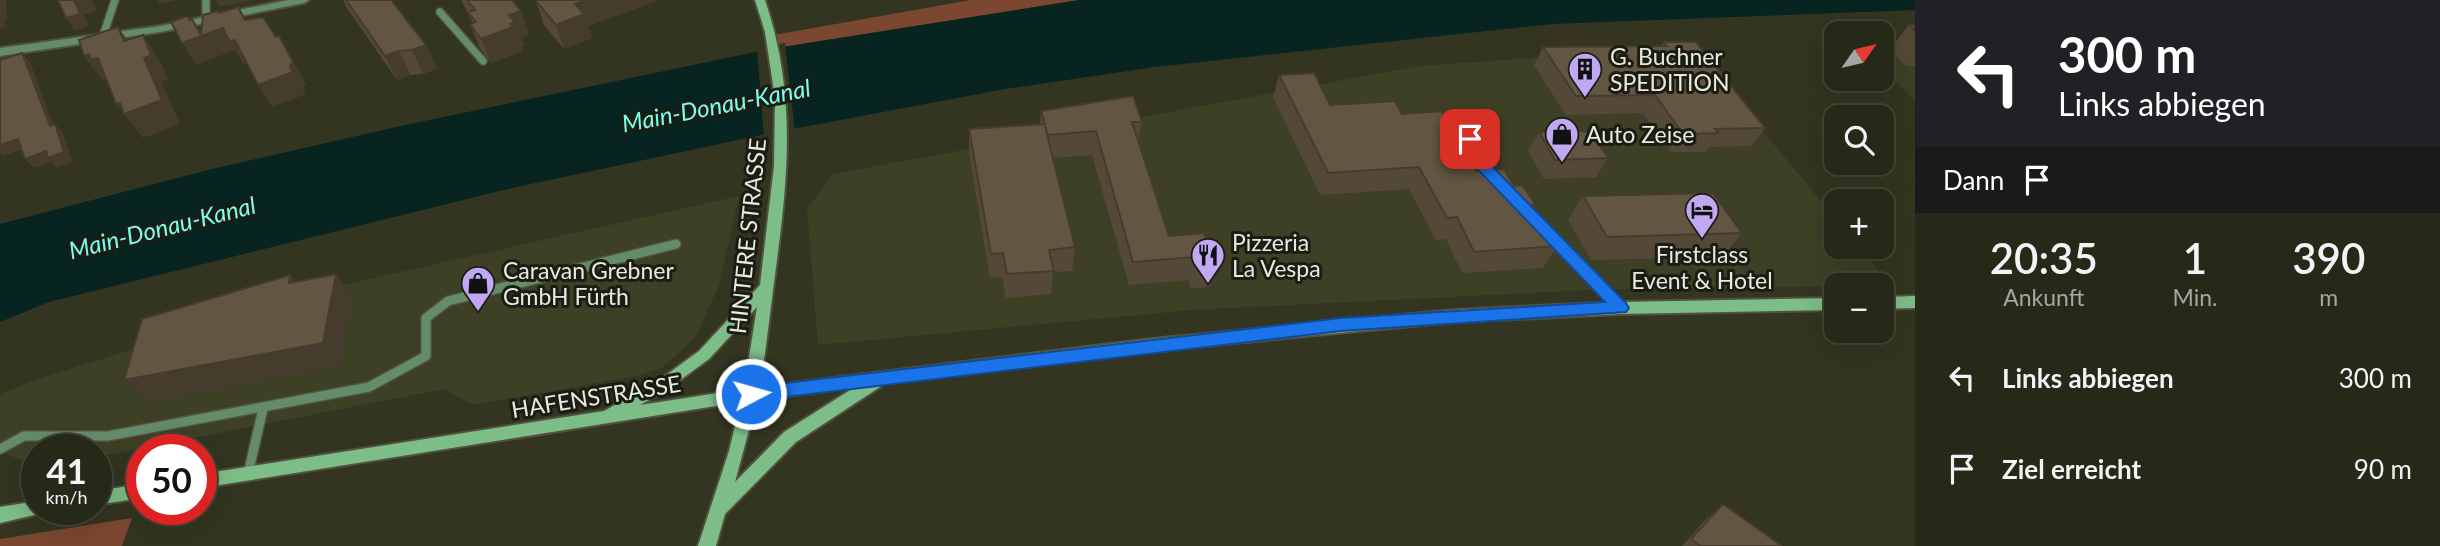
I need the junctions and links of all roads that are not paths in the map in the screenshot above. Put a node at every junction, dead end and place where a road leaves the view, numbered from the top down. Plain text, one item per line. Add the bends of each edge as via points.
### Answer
1 (115, 0) edge
2 (205, 0) edge
3 (304, 0) edge
4 (760, 0) edge
5 (440, 12) dead end
6 (206, 21) junction
7 (102, 39) junction
8 (0, 51) edge
9 (483, 61) dead end
10 (1470, 139) dead end
11 (1496, 180) edge
12 (1535, 219) edge
13 (676, 244) dead end
14 (766, 287) junction
15 (1915, 302) edge
16 (1894, 303) edge
17 (1824, 304) edge
18 (1620, 308) junction
19 (880, 380) junction
20 (751, 394) junction
21 (263, 409) junction
22 (602, 418) junction
23 (0, 449) edge
24 (248, 474) junction
25 (217, 479) edge
26 (0, 505) edge
27 (18, 511) junction
28 (21, 511) edge
29 (717, 512) junction
30 (0, 515) edge
31 (707, 546) edge

1 - 7 lane
2 - 6 lane
3 - 6 street
4 - 14 main road, HINTERE STRASSE via 775,53 781,104 779,185
5 - 9 lane
6 - 7 street
7 - 8 street
10 - 11 lane via 1468,150
12 - 18 lane
13 - 21 lane via 448,301 426,318 426,356 369,387
14 - 20 main road, HINTERE STRASSE
14 - 22 main road via 704,355 663,385
15 - 16 main road
17 - 18 main road, HAFENSTRASSE
18 - 19 main road, HAFENSTRASSE via 1341,325
19 - 20 main road, HAFENSTRASSE
19 - 29 main road via 790,437
20 - 22 main road, HAFENSTRASSE
20 - 29 main road, HINTERE STRASSE
21 - 23 lane via 108,436 24,436
21 - 24 lane
22 - 24 main road, HAFENSTRASSE
24 - 25 main road, HAFENSTRASSE
26 - 27 lane
27 - 28 main road
27 - 30 main road
29 - 31 main road, HINTERE STRASSE

